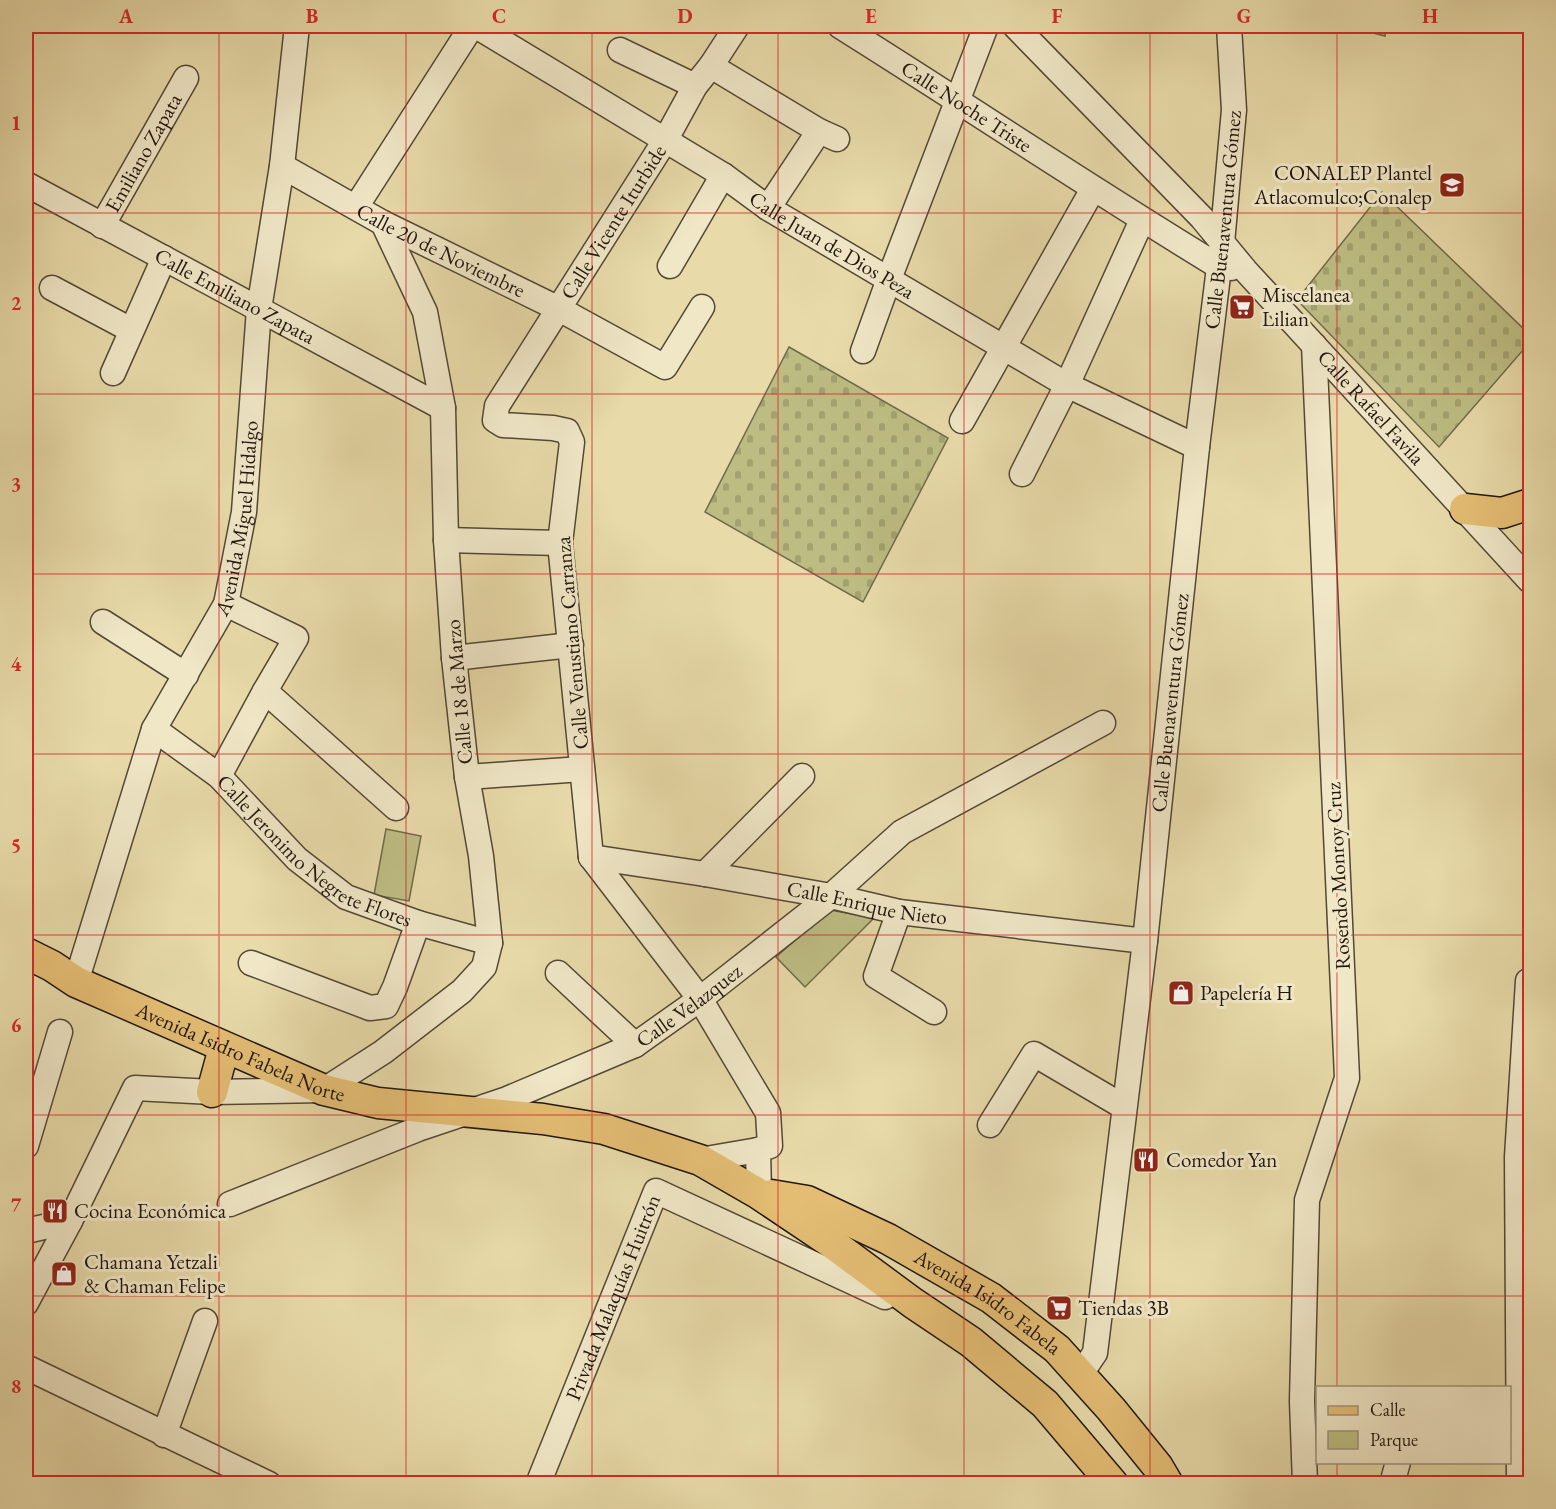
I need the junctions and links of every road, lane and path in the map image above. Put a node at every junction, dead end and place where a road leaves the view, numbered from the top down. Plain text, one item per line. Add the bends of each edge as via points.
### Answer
1 (297, 26) edge
2 (471, 26) edge
3 (476, 26) edge
4 (737, 26) edge
5 (840, 26) edge
6 (986, 26) edge
7 (1015, 26) edge
8 (1228, 26) edge
9 (620, 50) dead end
10 (711, 66) junction
11 (186, 78) dead end
12 (695, 86) junction
13 (958, 100) junction
14 (666, 139) junction
15 (282, 166) junction
16 (723, 175) junction
17 (26, 184) edge
18 (1093, 189) junction
19 (356, 207) junction
20 (768, 208) junction
21 (1142, 219) junction
22 (383, 223) junction
23 (102, 226) junction
24 (1222, 243) junction
25 (164, 258) junction
26 (669, 266) dead end
27 (1218, 266) junction
28 (1245, 270) junction
29 (889, 279) junction
30 (52, 288) dead end
31 (702, 307) dead end
32 (260, 309) junction
33 (559, 309) junction
34 (131, 330) junction
35 (1314, 345) junction
36 (1004, 348) junction
37 (864, 351) dead end
38 (113, 373) dead end
39 (1067, 385) junction
40 (443, 408) junction
41 (495, 420) joint
42 (962, 421) dead end
43 (1197, 447) junction
44 (1022, 474) dead end
45 (1530, 504) edge
46 (1465, 509) junction
47 (446, 540) junction
48 (560, 543) junction
49 (1530, 581) edge
50 (226, 604) junction
51 (103, 622) dead end
52 (571, 645) junction
53 (454, 658) junction
54 (186, 675) junction
55 (265, 691) junction
56 (1103, 723) dead end
57 (154, 729) junction
58 (582, 769) junction
59 (219, 776) junction
60 (802, 776) dead end
61 (467, 777) junction
62 (396, 808) dead end
63 (591, 857) junction
64 (705, 874) junction
65 (831, 896) junction
66 (899, 912) junction
67 (418, 923) junction
68 (1145, 941) junction
69 (490, 943) junction
70 (26, 953) edge
71 (251, 963) dead end
72 (558, 973) dead end
73 (1530, 980) edge
74 (76, 982) junction
75 (700, 999) junction
76 (934, 1012) dead end
77 (60, 1032) dead end
78 (635, 1045) junction
79 (224, 1048) junction
80 (324, 1090) junction
81 (212, 1092) junction
82 (1124, 1107) junction
83 (467, 1112) junction
84 (990, 1125) dead end
85 (26, 1146) edge
86 (758, 1150) junction
87 (700, 1160) junction
88 (759, 1194) junction
89 (230, 1204) dead end
90 (70, 1221) junction
91 (26, 1231) edge
92 (918, 1256) junction
93 (890, 1286) junction
94 (26, 1303) edge
95 (205, 1321) dead end
96 (26, 1367) edge
97 (1080, 1375) junction
98 (164, 1435) junction
99 (1397, 1464) edge
100 (269, 1484) edge
101 (538, 1484) edge
102 (1113, 1484) edge
103 (1168, 1484) edge
104 (1305, 1484) edge
105 (1392, 1484) edge
106 (1519, 1484) edge

1 - 15 street, Avenida Miguel Hidalgo
2 - 19 street
3 - 14 street, Calle Juan de Dios Peza
4 - 10 street, Calle Vicente Iturbide
5 - 13 street, Calle Noche Triste
6 - 13 street
7 - 24 street, Calle Rafael Favila via 1194,209
8 - 24 street, Calle Buenaventura Gómez via 1234,110
9 - 12 street
10 - 12 street, Calle Vicente Iturbide
10 - 20 street via 828,135
11 - 23 street, Emiliano Zapata
12 - 14 street, Calle Vicente Iturbide
13 - 18 street, Calle Noche Triste
13 - 29 street
14 - 16 street, Calle Juan de Dios Peza
14 - 33 street, Calle Vicente Iturbide
15 - 19 street, Calle 20 de Noviembre
15 - 32 street, Avenida Miguel Hidalgo
16 - 20 street, Calle Juan de Dios Peza
16 - 26 street
17 - 23 street, Calle Emiliano Zapata
18 - 21 street, Calle Noche Triste
18 - 36 street
19 - 22 street, Calle 20 de Noviembre
20 - 29 street, Calle Juan de Dios Peza
21 - 27 street, Calle Noche Triste
21 - 39 street
22 - 33 street, Calle 20 de Noviembre
22 - 40 street, Calle 18 de Marzo via 425,312
23 - 25 street, Calle Emiliano Zapata
24 - 27 street, Calle Buenaventura Gómez
24 - 28 street, Calle Rafael Favila
25 - 32 street, Calle Emiliano Zapata
25 - 34 street
27 - 28 street, Calle Noche Triste
27 - 43 street, Calle Buenaventura Gómez
28 - 35 street, Calle Rafael Favila
29 - 36 street, Calle Juan de Dios Peza
29 - 37 street
30 - 34 street
31 - 33 street, Calle 20 de Noviembre via 665,367
32 - 40 street, Calle Emiliano Zapata
32 - 50 street, Avenida Miguel Hidalgo via 244,512
33 - 41 street, Calle Vicente Iturbide via 497,405
34 - 38 street
35 - 46 street, Calle Rafael Favila
35 - 104 street, Rosendo Monroy Cruz via 1347,1078 1307,1200 1302,1401
36 - 39 street, Calle Juan de Dios Peza
36 - 42 street
39 - 43 street, Calle Juan de Dios Peza
39 - 44 street
40 - 47 street, Calle 18 de Marzo
41 - 48 street, Calle Venustiano Carranza via 504,425 567,431 572,442
43 - 68 street, Calle Buenaventura Gómez
45 - 46 main road via 1502,513
46 - 49 street, Calle Rafael Favila
47 - 48 street
47 - 53 street, Calle 18 de Marzo
48 - 52 street, Calle Venustiano Carranza
50 - 54 street, Avenida Miguel Hidalgo
50 - 55 street via 296,638
51 - 54 street
52 - 53 street
52 - 58 street, Calle Venustiano Carranza
53 - 61 street, Calle 18 de Marzo
54 - 57 street, Avenida Miguel Hidalgo
55 - 59 street
55 - 62 street
56 - 65 street, Calle Velazquez via 902,832
57 - 59 street, Calle Jeronimo Negrete Flores
57 - 74 street, Avenida Miguel Hidalgo
58 - 61 street
58 - 63 street, Calle Venustiano Carranza
59 - 67 street, Calle Jeronimo Negrete Flores via 297,859 346,897
60 - 64 street
61 - 69 street, Calle 18 de Marzo via 481,856
63 - 64 street, Calle Enrique Nieto
63 - 75 street
64 - 65 street, Calle Enrique Nieto
65 - 66 street, Calle Enrique Nieto
65 - 75 street, Calle Velazquez
66 - 68 street, Calle Enrique Nieto
66 - 76 street via 876,976
67 - 69 street, Calle Jeronimo Negrete Flores
67 - 71 street via 386,1006 370,1008
68 - 82 street, Calle Buenaventura Gómez
69 - 80 street, Calle 18 de Marzo via 484,967 462,991 383,1052
70 - 74 main road, Avenida Isidro Fabela Norte
72 - 78 street
73 - 106 street via 1517,1157
74 - 79 main road, Avenida Isidro Fabela Norte
75 - 78 street, Calle Velazquez
75 - 86 street via 768,1113 770,1146
77 - 85 street
78 - 83 street, Calle Velazquez
79 - 80 main road, Avenida Isidro Fabela Norte
79 - 81 main road
80 - 81 street
80 - 83 main road, Avenida Isidro Fabela Norte via 378,1103
81 - 90 street via 135,1088
82 - 84 street via 1035,1054
82 - 97 street, Calle Buenaventura Gómez via 1095,1353
83 - 87 main road, Avenida Isidro Fabela via 604,1129
83 - 89 street, Calle Velazquez
86 - 87 street
86 - 88 street
87 - 88 main road, Avenida Isidro Fabela
88 - 92 main road, Avenida Isidro Fabela via 807,1201
88 - 93 main road, Avenida Isidro Fabela
90 - 91 street
90 - 94 street
92 - 93 main road via 904,1261 894,1272
92 - 97 main road, Avenida Isidro Fabela via 991,1298 1058,1349
93 - 101 street, Privada Malaquías Huitrón via 885,1297 656,1191
93 - 102 main road, Avenida Isidro Fabela via 971,1342 1045,1404
95 - 98 street
96 - 98 street
97 - 103 main road, Avenida Isidro Fabela
98 - 100 street
99 - 105 street

